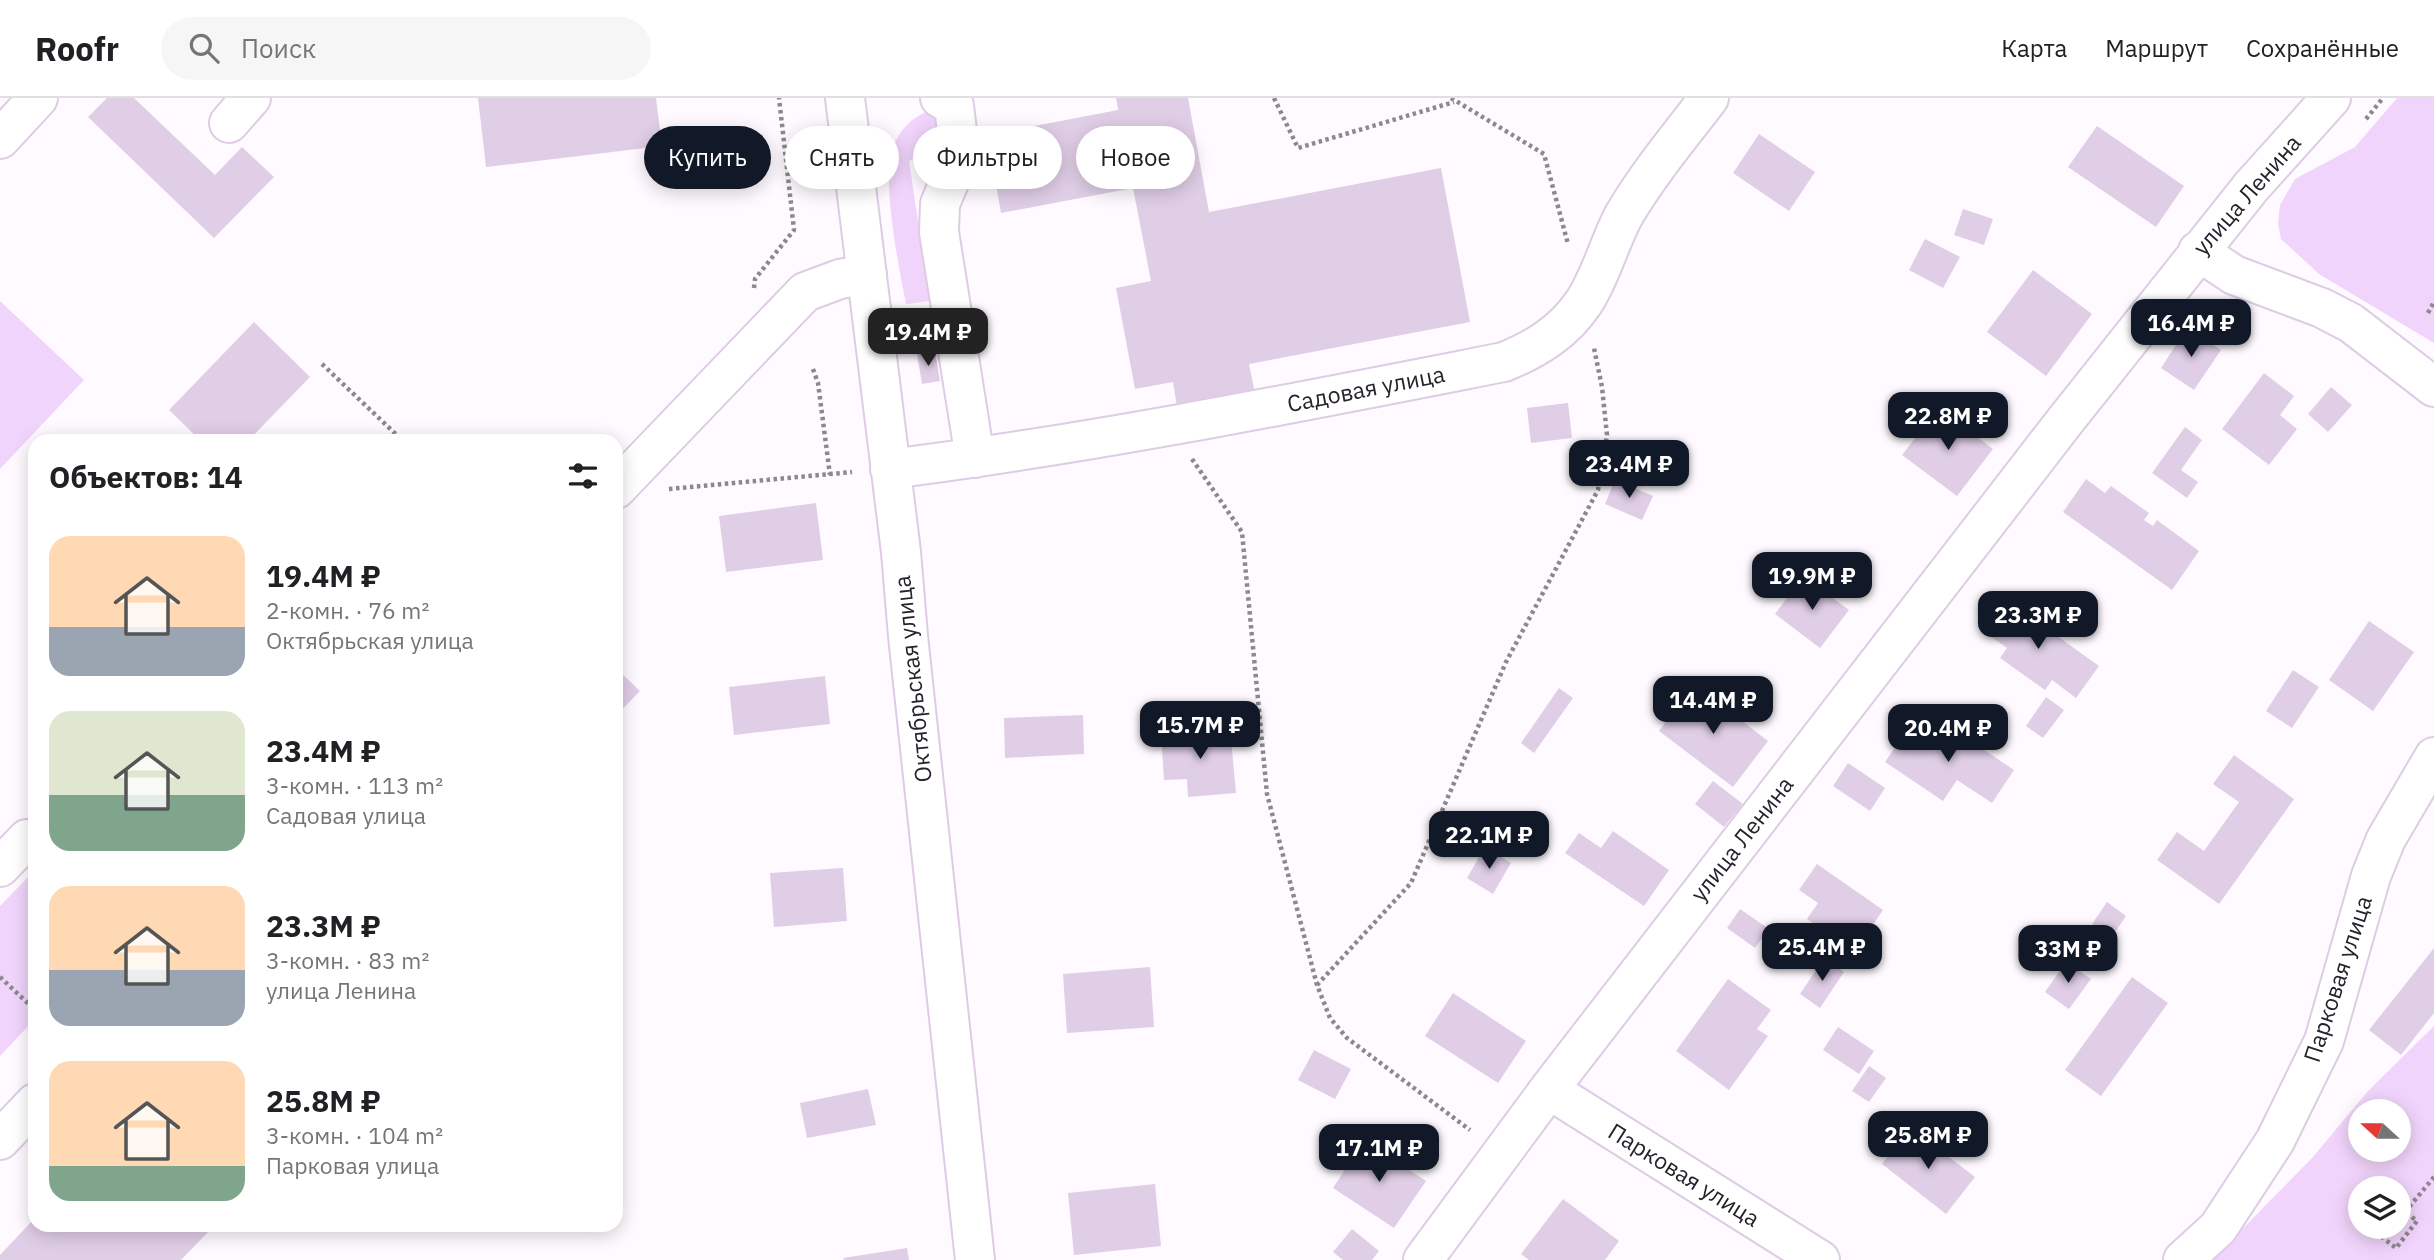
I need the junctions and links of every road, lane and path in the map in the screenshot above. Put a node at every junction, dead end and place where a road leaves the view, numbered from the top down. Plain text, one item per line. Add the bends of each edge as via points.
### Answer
1 (38, 98) edge
2 (779, 98) edge
3 (940, 98) edge
4 (1274, 98) edge
5 (1709, 98) edge
6 (2331, 98) edge
7 (1453, 100) edge
8 (855, 101) edge
9 (0, 139) edge
10 (2198, 251) junction
11 (867, 274) junction
12 (751, 300) dead end
13 (2434, 302) edge
14 (1584, 303) junction
15 (2428, 313) dead end
16 (322, 364) dead end
17 (813, 369) dead end
18 (2434, 387) edge
19 (1170, 427) junction
20 (396, 434) edge
21 (975, 458) junction
22 (875, 470) junction
23 (830, 475) junction
24 (623, 482) edge
25 (656, 490) dead end
26 (2434, 757) edge
27 (28, 840) edge
28 (0, 867) edge
29 (0, 977) edge
30 (1317, 985) junction
31 (28, 1003) edge
32 (1550, 1088) junction
33 (28, 1110) edge
34 (0, 1140) edge
35 (1502, 1154) junction
36 (2434, 1177) edge
37 (2411, 1205) edge
38 (2384, 1239) edge
39 (2403, 1239) edge
40 (975, 1260) edge
41 (1423, 1260) edge
42 (1820, 1260) edge
43 (2183, 1260) edge

1 - 9 street
2 - 12 path via 793,230 755,279
3 - 21 street via 954,106 960,156 940,204 939,232
4 - 7 path via 1298,148
5 - 14 street, Садовая улица via 1623,216
6 - 10 street, улица Ленина
7 - 14 path via 1544,154
8 - 11 street, Октябрьская улица
10 - 18 street via 2234,275 2351,323
10 - 32 street, улица Ленина
11 - 22 street, Октябрьская улица
11 - 24 street via 805,292
13 - 15 path
14 - 19 street, Садовая улица via 1556,334 1504,362
14 - 30 path via 1607,435 1598,490 1506,662 1411,883
16 - 20 path
17 - 23 path
19 - 21 street, Садовая улица
19 - 30 path via 1242,531 1267,794
21 - 22 street, Садовая улица
22 - 23 path
22 - 40 street, Октябрьская улица via 901,552
23 - 25 path
26 - 43 street, Парковая улица via 2386,839 2324,1041 2275,1141 2218,1228
27 - 28 street
29 - 31 path
30 - 35 path via 1331,1018 1347,1038
32 - 35 street, улица Ленина
32 - 42 street, Парковая улица
33 - 34 street
35 - 41 street, улица Ленина
36 - 37 path
38 - 39 path via 2396,1248

